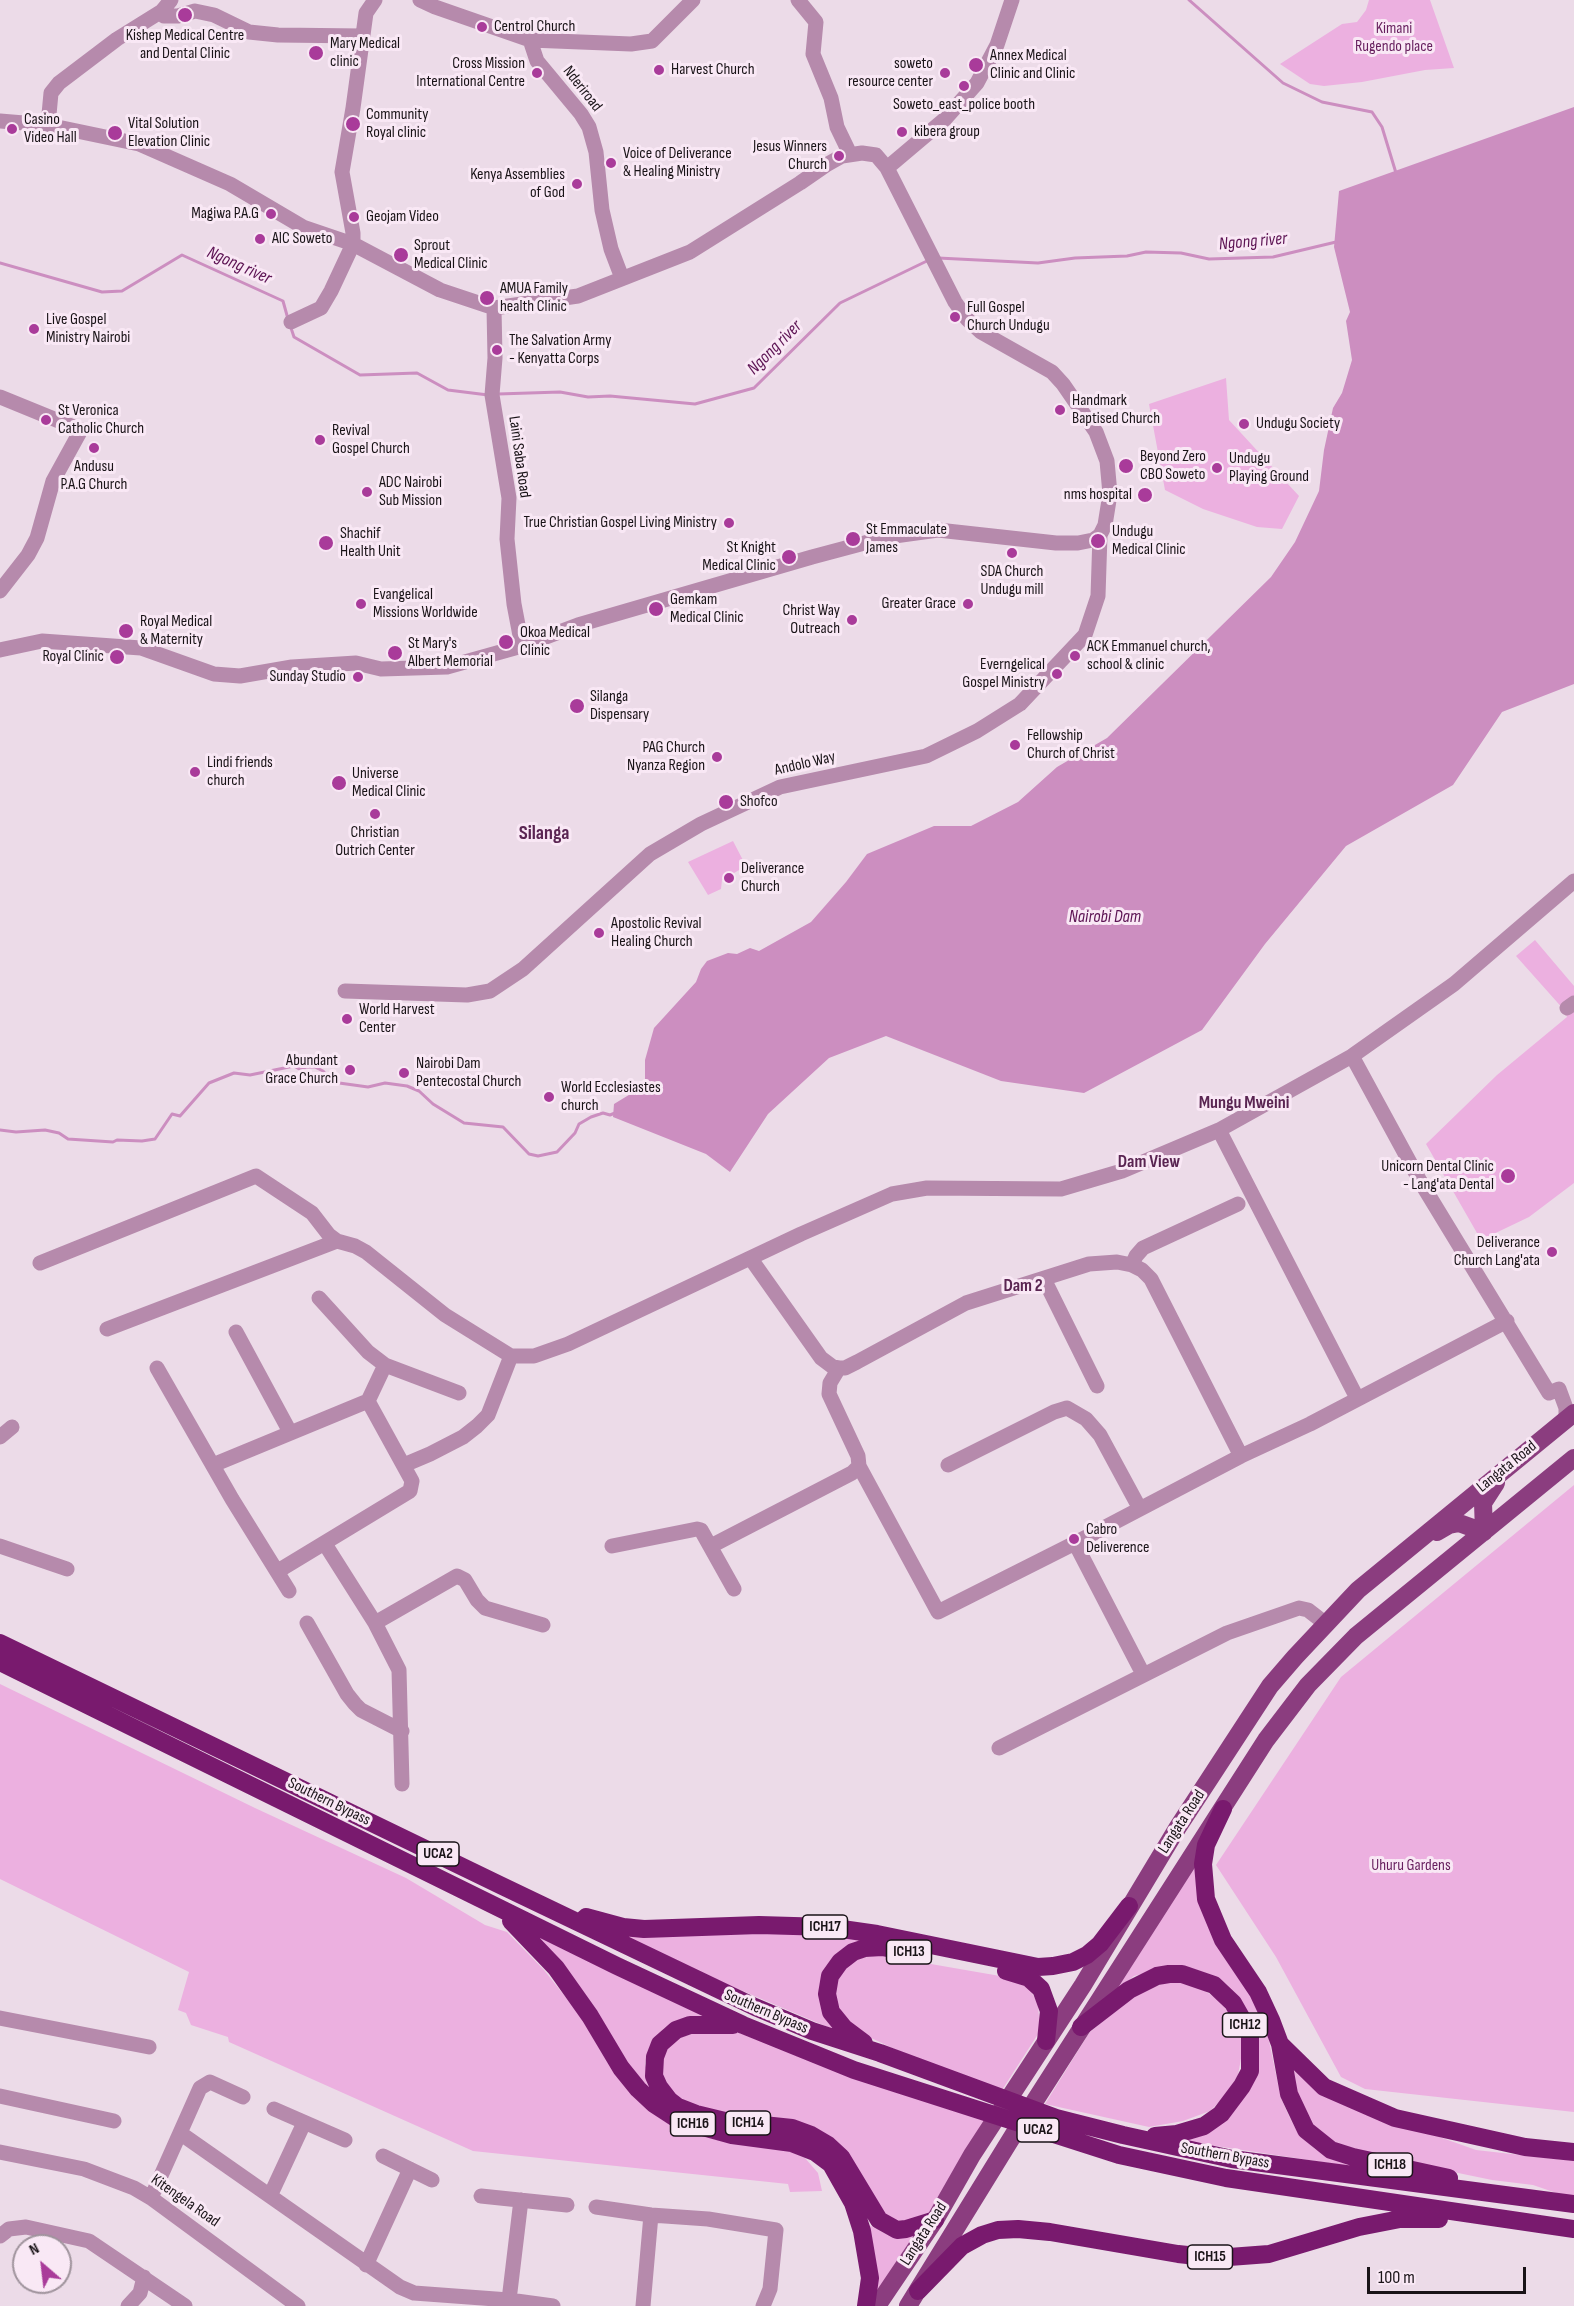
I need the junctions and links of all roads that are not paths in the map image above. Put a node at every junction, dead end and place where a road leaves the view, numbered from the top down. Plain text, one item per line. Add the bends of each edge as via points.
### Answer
1 (375, 0) edge
2 (420, 0) edge
3 (693, 0) edge
4 (798, 0) edge
5 (1012, 0) edge
6 (166, 6) edge
7 (362, 36) junction
8 (530, 40) junction
9 (0, 121) edge
10 (48, 125) junction
11 (850, 154) junction
12 (887, 168) junction
13 (353, 244) junction
14 (622, 279) junction
15 (494, 308) junction
16 (294, 321) dead end
17 (0, 397) edge
18 (1100, 535) junction
19 (0, 591) edge
20 (522, 646) junction
21 (0, 650) edge
22 (1574, 881) edge
23 (345, 991) dead end
24 (1352, 1056) junction
25 (1219, 1130) junction
26 (1238, 1204) dead end
27 (337, 1241) junction
28 (751, 1259) junction
29 (40, 1263) dead end
30 (1131, 1265) junction
31 (1044, 1279) junction
32 (319, 1298) dead end
33 (1507, 1321) junction
34 (107, 1329) dead end
35 (236, 1332) dead end
36 (511, 1356) junction
37 (385, 1365) junction
38 (158, 1368) dead end
39 (839, 1368) junction
40 (1097, 1386) dead end
41 (459, 1393) dead end
42 (1549, 1393) junction
43 (1574, 1397) edge
44 (1357, 1398) junction
45 (368, 1401) junction
46 (1570, 1416) edge
47 (12, 1427) dead end
48 (290, 1432) junction
49 (0, 1437) edge
50 (1535, 1445) junction
51 (1241, 1456) junction
52 (1574, 1458) edge
53 (948, 1464) dead end
54 (213, 1465) junction
55 (404, 1465) junction
56 (860, 1466) junction
57 (1140, 1509) junction
58 (1484, 1532) junction
59 (1075, 1543) junction
60 (325, 1544) junction
61 (0, 1546) edge
62 (612, 1546) dead end
63 (711, 1546) junction
64 (67, 1569) dead end
65 (278, 1571) junction
66 (734, 1588) dead end
67 (1358, 1590) junction
68 (289, 1591) dead end
69 (307, 1623) dead end
70 (375, 1623) junction
71 (1326, 1624) junction
72 (543, 1625) dead end
73 (0, 1643) edge
74 (0, 1662) edge
75 (1143, 1674) junction
76 (402, 1731) junction
77 (999, 1748) dead end
78 (402, 1784) dead end
79 (1223, 1809) junction
80 (500, 1885) junction
81 (1129, 1906) junction
82 (497, 1908) junction
83 (1237, 2010) junction
84 (0, 2018) edge
85 (743, 2025) junction
86 (1081, 2027) junction
87 (1277, 2035) junction
88 (1046, 2042) junction
89 (149, 2047) dead end
90 (880, 2053) junction
91 (0, 2096) edge
92 (243, 2097) dead end
93 (274, 2109) dead end
94 (114, 2121) dead end
95 (304, 2123) junction
96 (180, 2133) junction
97 (1124, 2135) junction
98 (345, 2140) dead end
99 (0, 2152) edge
100 (1574, 2152) edge
101 (383, 2156) dead end
102 (410, 2169) junction
103 (432, 2180) dead end
104 (270, 2196) junction
105 (481, 2196) dead end
106 (151, 2198) junction
107 (520, 2200) junction
108 (1572, 2204) edge
109 (567, 2205) dead end
110 (596, 2207) dead end
111 (651, 2215) junction
112 (935, 2220) junction
113 (1522, 2222) junction
114 (1574, 2229) edge
115 (0, 2236) edge
116 (366, 2265) junction
117 (144, 2277) junction
118 (913, 2299) edge
119 (509, 2300) junction
120 (128, 2306) edge
121 (185, 2306) edge
122 (298, 2306) edge
123 (553, 2306) edge
124 (643, 2306) edge
125 (763, 2306) edge
126 (866, 2306) edge
127 (877, 2306) edge

1 - 7 street via 366,13
2 - 8 street
3 - 8 street via 652,41 631,44
4 - 11 street via 816,21 813,54
5 - 12 street via 997,45 977,83 945,119
6 - 7 street via 164,16 195,11 214,15 249,32
6 - 10 street via 59,83 51,93
7 - 13 street via 342,172
8 - 14 street, Nderiroad via 537,61 589,127 596,152 602,210
9 - 10 street
10 - 13 street via 139,144 230,184 303,227
11 - 12 street via 877,155
11 - 14 street via 825,165 690,252
12 - 18 street, Andolo Way via 967,319 981,332 1052,372 1096,432 1107,461 1110,488 1108,513
13 - 15 street via 440,290
13 - 16 street via 321,308
14 - 15 street via 578,296
15 - 20 street, Laini Saba Road via 492,395 509,498 507,539
17 - 19 street via 81,430 53,481 37,538
18 - 20 street via 1070,544 938,530 887,537 578,625
18 - 23 street, Andolo Way via 1098,596 1085,635 1020,704 976,731 926,756 780,787 701,824 650,854 523,969 490,991 467,995
20 - 21 street via 447,668 381,669 356,663 292,667 240,676 214,674 141,648 42,641
22 - 24 street via 1454,984
24 - 25 street
24 - 33 street via 1420,1181
25 - 28 street via 1122,1172 1061,1189 927,1188 892,1194
25 - 44 street
26 - 30 street via 1143,1248
27 - 29 street via 312,1214 256,1176
27 - 34 street
27 - 36 street via 366,1252 445,1315
28 - 36 street via 568,1344 534,1356
28 - 39 street via 821,1358
30 - 31 street via 1089,1264
30 - 51 street via 1151,1279
31 - 39 street via 966,1303
31 - 40 street
32 - 37 street
33 - 42 street
33 - 44 street
35 - 48 street
36 - 55 street via 488,1415 463,1437
37 - 41 street
37 - 45 street
38 - 54 street
39 - 56 street via 830,1383 829,1394
42 - 43 street via 1563,1387
42 - 46 street via 1559,1389
44 - 51 street
45 - 48 street
45 - 55 street
46 - 50 main road, Langata Road
47 - 49 street
48 - 54 street
50 - 58 main road via 1491,1487 1483,1503
50 - 67 main road, Langata Road
51 - 57 street
52 - 58 main road, Langata Road
53 - 57 street via 1065,1407 1086,1419 1100,1435
54 - 65 street
55 - 60 street via 412,1481 407,1495
56 - 59 street via 938,1612
56 - 63 street
57 - 59 street
58 - 67 main road via 1465,1524 1449,1525
58 - 79 main road, Langata Road via 1356,1636 1308,1685 1266,1740
59 - 75 street
60 - 65 street
60 - 70 street
61 - 64 street
62 - 63 street via 696,1529 704,1532
63 - 66 street
65 - 68 street
67 - 71 main road, Langata Road
69 - 76 street via 355,1704
70 - 72 street via 457,1576 465,1580 485,1608
70 - 76 street via 399,1671
71 - 75 street via 1308,1610 1291,1610 1227,1633
71 - 81 main road, Langata Road via 1270,1686
73 - 80 highway, Southern Bypass / UCA2
74 - 82 highway, Southern Bypass / UCA2
75 - 77 street
76 - 78 street
79 - 86 main road, Langata Road
79 - 87 highway, ICH18 via 1204,1854 1206,1899 1223,1940 1258,1992
80 - 81 highway, ICH17 via 622,1927 828,1927 1038,1967 1073,1962 1086,1955 1100,1944
80 - 90 highway, Southern Bypass / UCA2 via 755,2007
81 - 88 main road, Langata Road
82 - 85 highway, Southern Bypass / UCA2
82 - 126 highway, ICH16 via 556,1968 621,2068 654,2104 678,2119 703,2127 792,2143 831,2163 853,2203 862,2231 870,2278
83 - 86 highway, ICH12 via 1214,1985 1169,1974 1135,1986
83 - 87 highway
83 - 97 highway, ICH12 via 1250,2033 1250,2071 1231,2103 1204,2126 1178,2134
84 - 89 street
85 - 112 highway, ICH14 via 690,2025 667,2036 657,2049 653,2064 658,2087 669,2100 696,2115 792,2128 811,2135 841,2157 879,2220 897,2230
85 - 113 highway, Southern Bypass / UCA2 via 854,2070 1119,2155 1226,2178
86 - 118 main road, Langata Road
87 - 100 highway via 1324,2087 1395,2118 1525,2146
87 - 108 highway, ICH18 via 1297,2115 1306,2130 1331,2150
88 - 90 highway, ICH13 via 1049,2011 1041,1989 1029,1978 882,1947 865,1948 834,1968 827,1995 836,2020
88 - 112 main road, Langata Road
90 - 97 highway, Southern Bypass / UCA2 via 1056,2118
91 - 94 street
92 - 96 street via 213,2083 204,2085
93 - 95 street
95 - 98 street
95 - 104 street
96 - 104 street
96 - 106 street
97 - 108 highway, Southern Bypass / UCA2 via 1232,2159
99 - 106 street, Kitengela Road via 84,2169
101 - 102 street
102 - 103 street
102 - 116 street
104 - 116 street
105 - 107 street
106 - 122 street, Kitengela Road
107 - 109 street
107 - 119 street
110 - 111 street
111 - 124 street
111 - 125 street via 776,2230 770,2289
112 - 127 main road, Langata Road
113 - 114 highway, Southern Bypass / UCA2
113 - 118 highway, ICH15 via 1400,2219 1269,2254 1216,2258 1007,2229 982,2235 962,2246
115 - 117 street via 9,2229 26,2227 74,2236 100,2247
116 - 119 street via 414,2293
117 - 120 street via 140,2293
117 - 121 street
119 - 123 street

